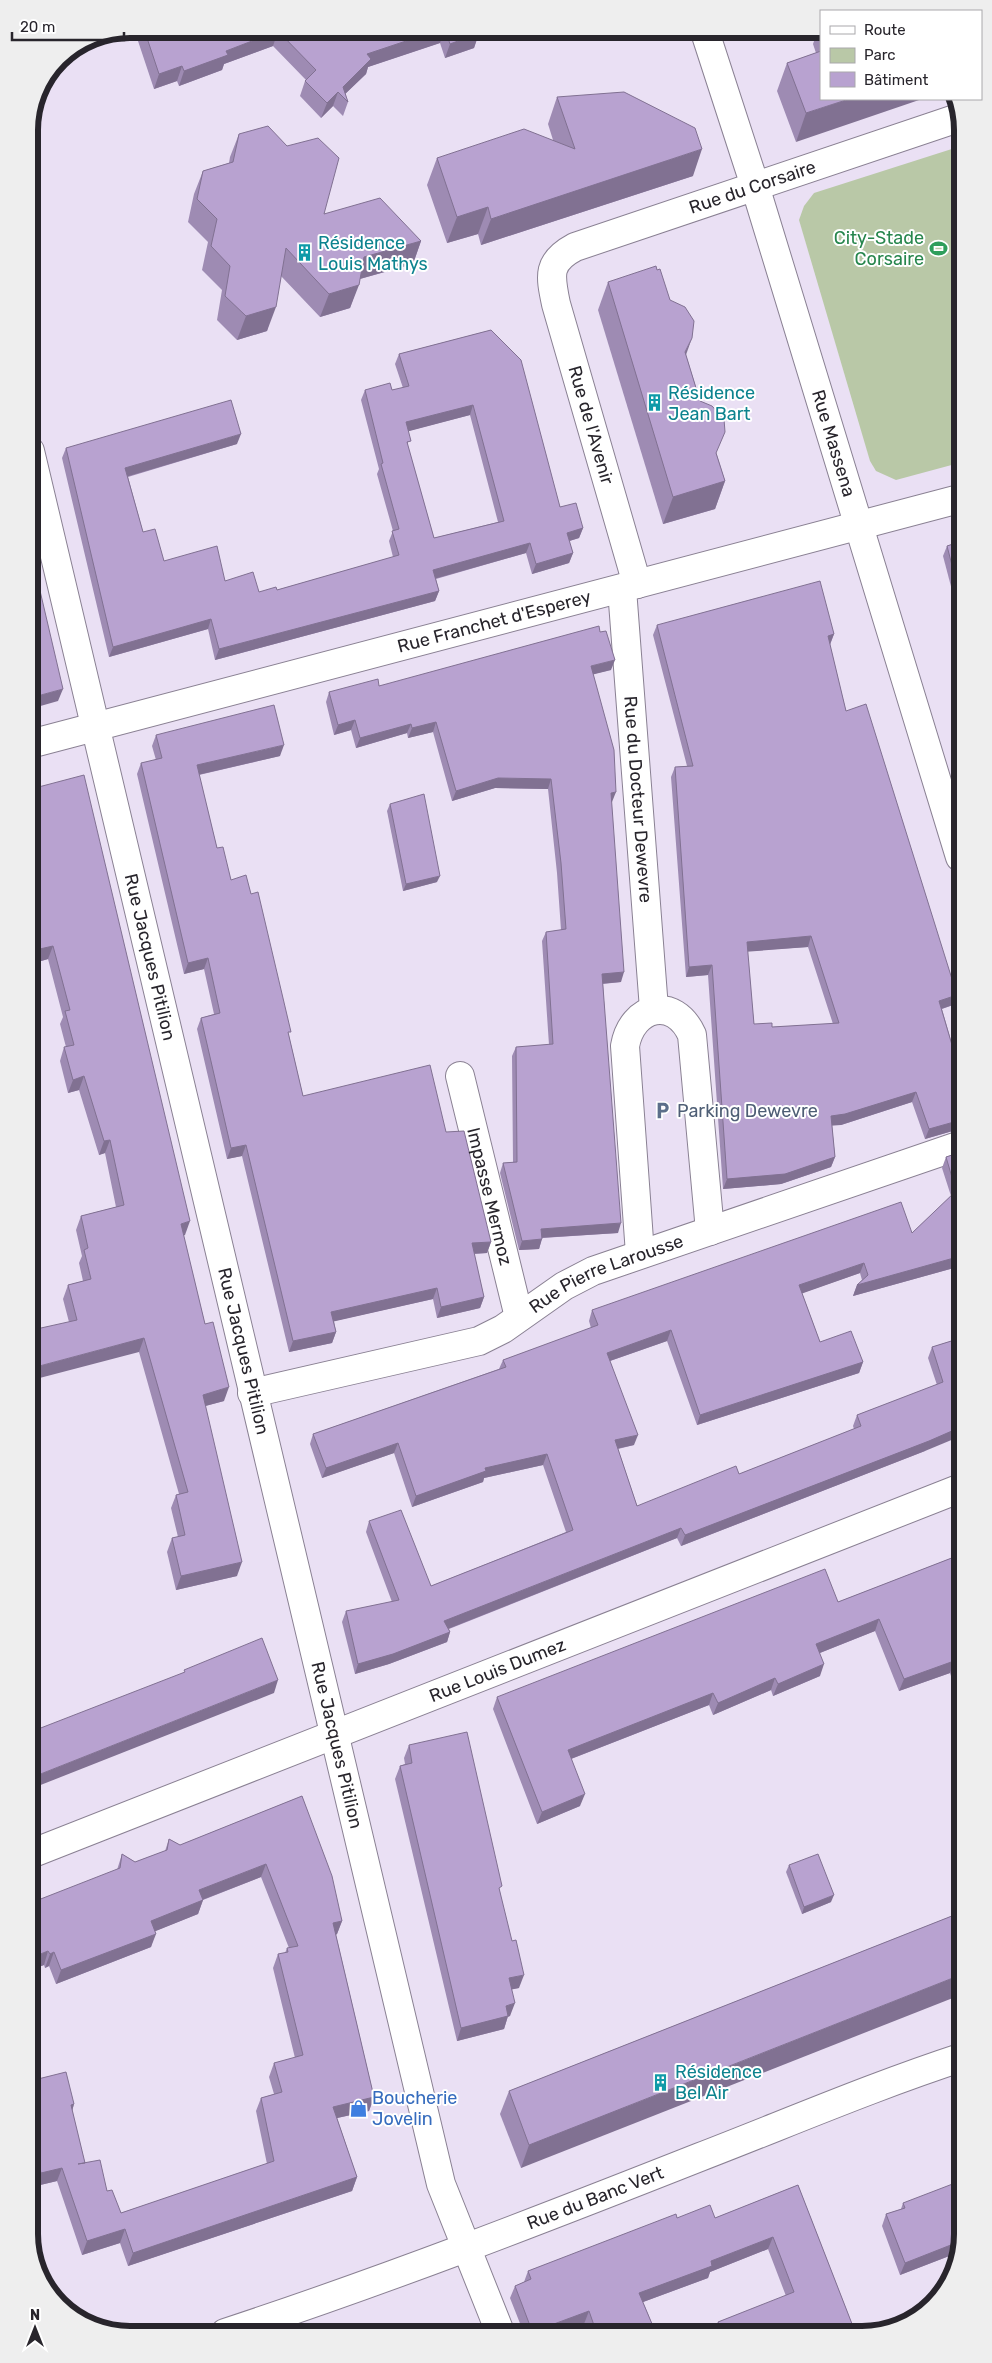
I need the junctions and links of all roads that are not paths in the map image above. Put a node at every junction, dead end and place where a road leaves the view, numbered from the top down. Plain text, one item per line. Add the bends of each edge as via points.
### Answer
1 (707, 38) edge
2 (954, 119) edge
3 (755, 186) junction
4 (553, 265) joint
5 (38, 485) edge
6 (954, 500) edge
7 (858, 526) junction
8 (629, 586) junction
9 (96, 728) junction
10 (38, 742) edge
11 (954, 838) edge
12 (654, 1010) junction
13 (460, 1076) dead end
14 (954, 1147) edge
15 (710, 1231) junction
16 (640, 1254) junction
17 (519, 1317) junction
18 (252, 1393) junction
19 (954, 1491) edge
20 (334, 1735) junction
21 (38, 1851) edge
22 (954, 2060) edge
23 (466, 2249) junction
24 (248, 2325) edge
25 (497, 2326) edge

1 - 3 street, Rue Massena
2 - 3 street, Rue du Corsaire
3 - 4 street, Rue du Corsaire via 575,247 562,254
3 - 7 street, Rue Massena
4 - 8 street, Rue de l'Avenir via 556,304
5 - 9 street, Rue Jacques Pitilion
6 - 7 street, Rue Franchet d'Esperey
7 - 8 street, Rue Franchet d'Esperey
7 - 11 street, Rue Massena
8 - 9 street, Rue Franchet d'Esperey
8 - 12 street, Rue du Docteur Dewevre
9 - 10 street, Rue Franchet d'Esperey
9 - 18 street, Rue Jacques Pitilion
12 - 15 street via 678,1016 692,1035
12 - 16 street via 645,1013 634,1024 625,1046
13 - 17 street, Impasse Mermoz
14 - 15 street, Rue Pierre Larousse
15 - 16 street, Rue Pierre Larousse
16 - 17 street, Rue Pierre Larousse via 571,1282
17 - 18 street, Rue Pierre Larousse via 503,1330 479,1341
18 - 20 street, Rue Jacques Pitilion
19 - 20 street, Rue Louis Dumez
20 - 21 street, Rue Louis Dumez
20 - 23 street, Rue Jacques Pitilion via 441,2184
22 - 23 street, Rue du Banc Vert via 885,2084
23 - 24 street, Rue du Banc Vert
23 - 25 street, Rue Jacques Pitilion

